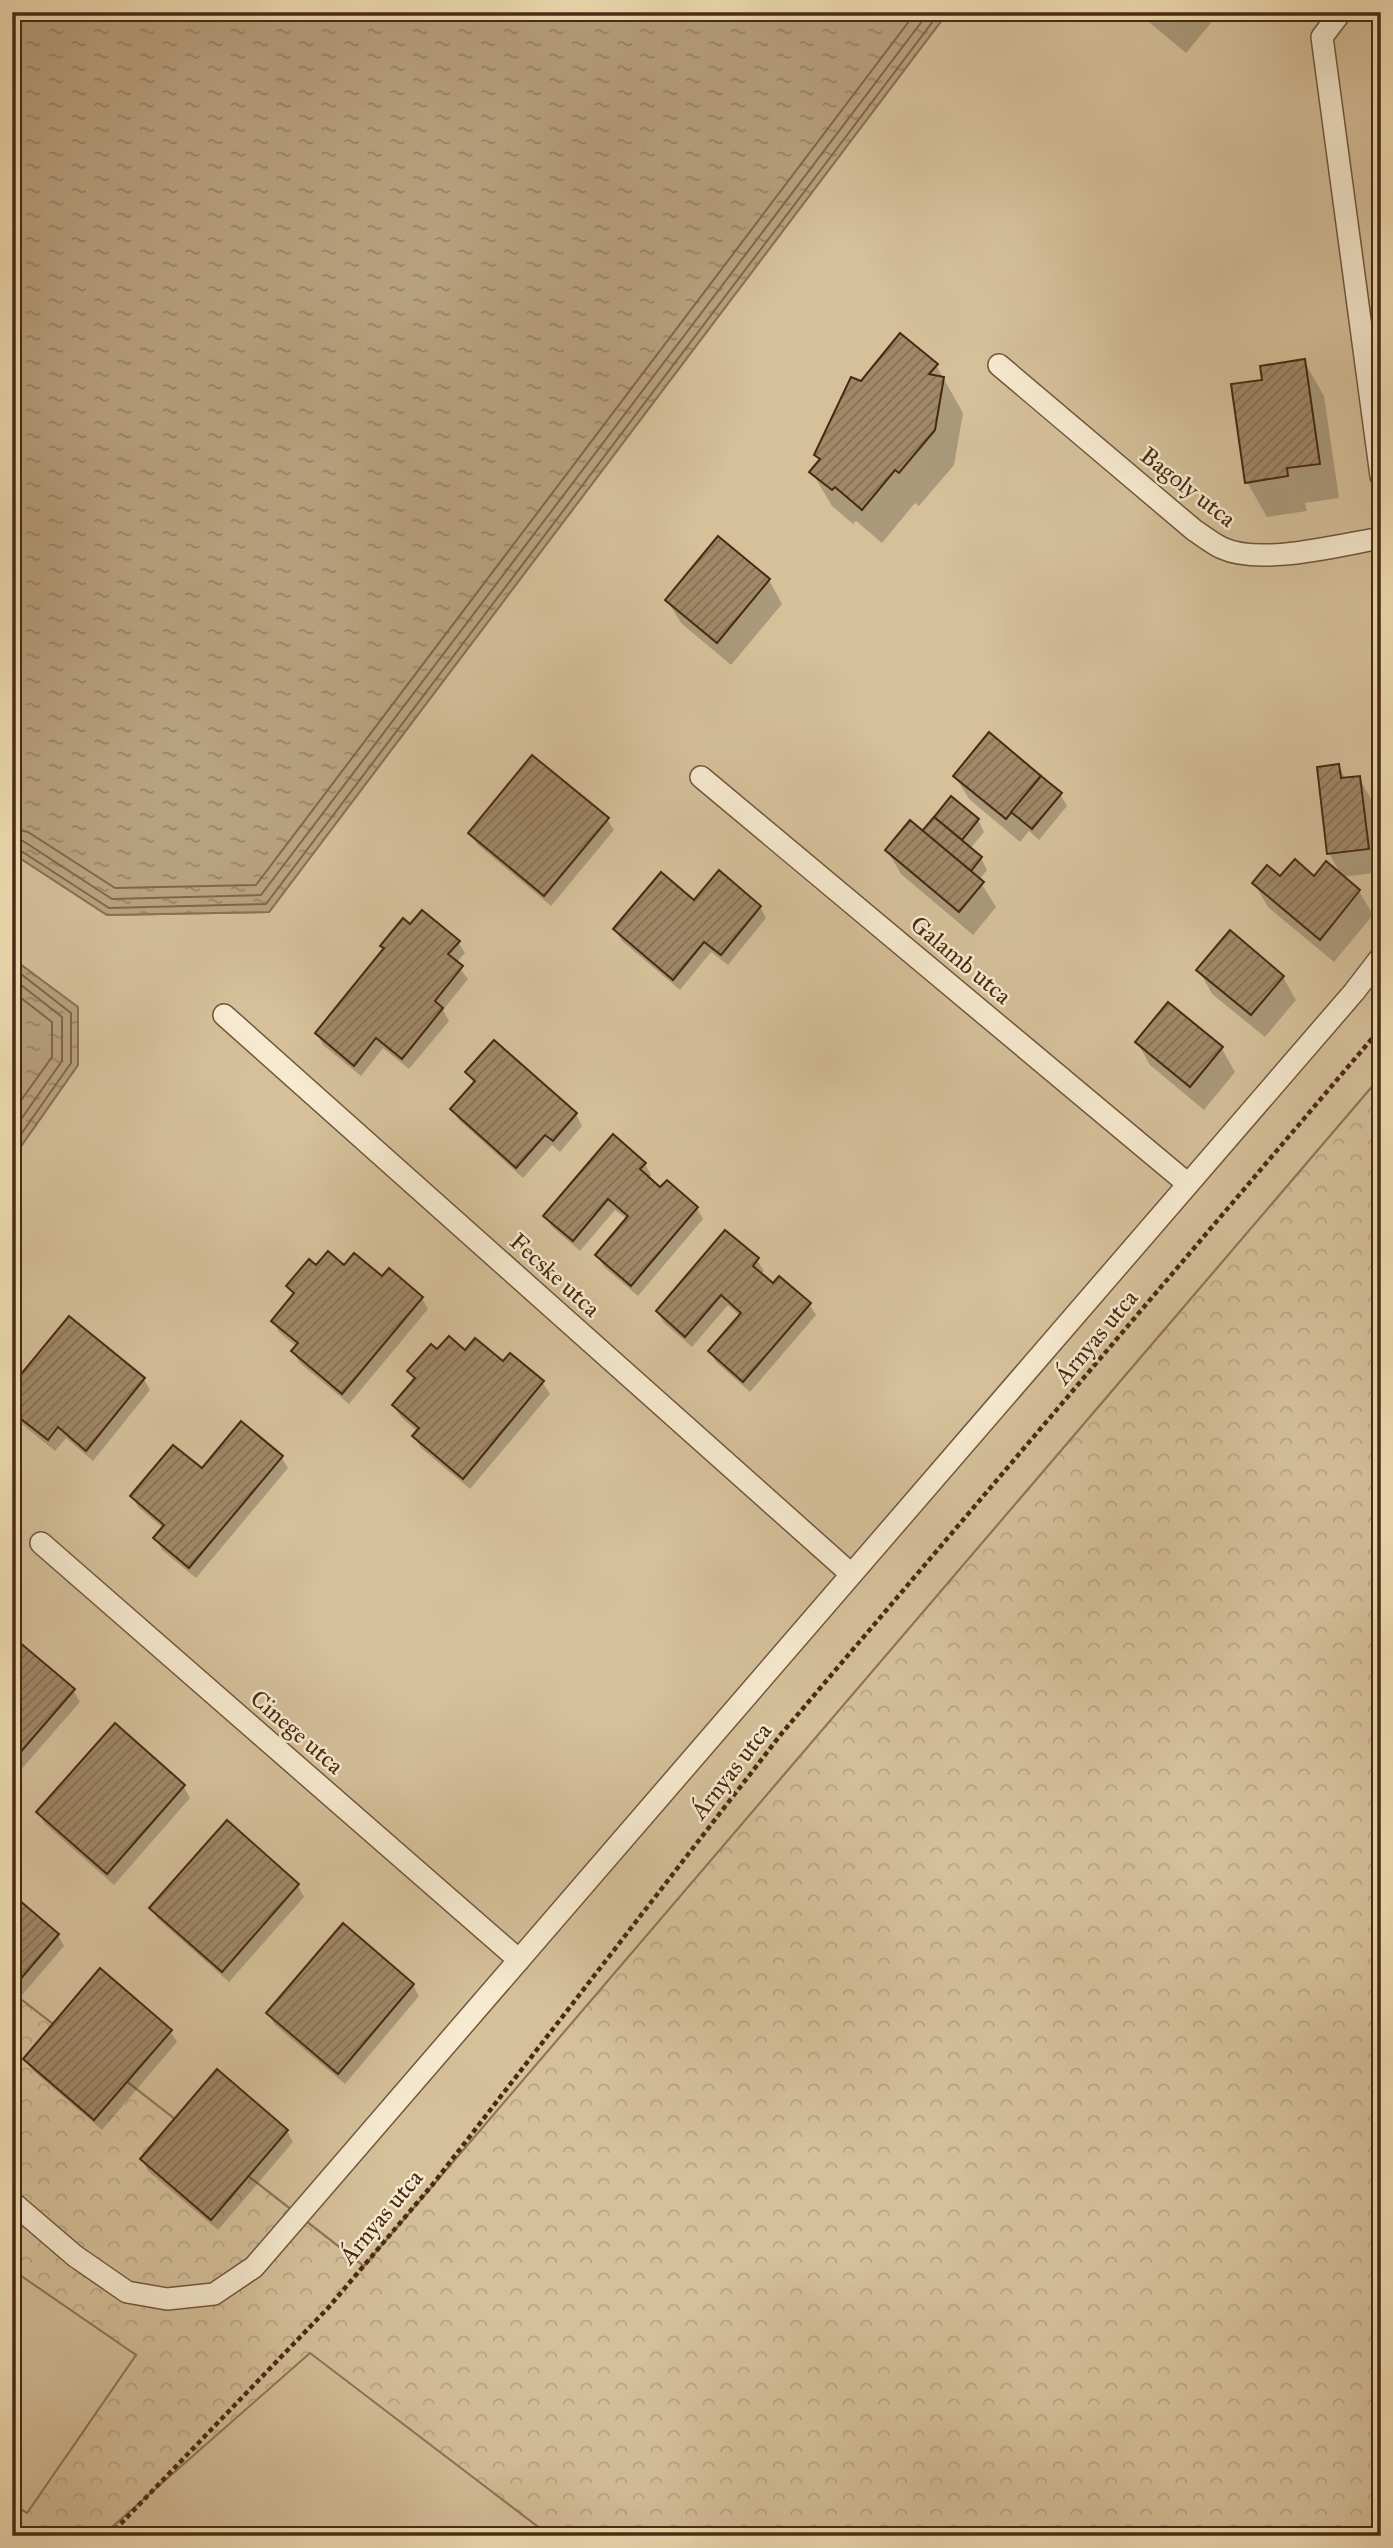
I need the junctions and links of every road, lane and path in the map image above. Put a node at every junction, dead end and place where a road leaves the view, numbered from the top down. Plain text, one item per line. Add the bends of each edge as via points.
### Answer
1 (1340, 12) edge
2 (999, 365) dead end
3 (1381, 476) edge
4 (1381, 538) edge
5 (701, 777) dead end
6 (1381, 957) edge
7 (224, 1015) dead end
8 (1381, 1028) edge
9 (1188, 1184) junction
10 (41, 1543) dead end
11 (852, 1574) junction
12 (519, 1960) junction
13 (12, 2202) edge
14 (109, 2536) edge

1 - 3 lane via 1322,37
2 - 4 lane, Bagoly utca via 1194,530 1223,548 1275,555
5 - 9 lane, Galamb utca
6 - 9 lane
7 - 11 lane, Fecske utca
8 - 14 path, Árnyas utca via 782,1733 433,2184 328,2308
9 - 11 lane
10 - 12 lane, Cinege utca
11 - 12 lane
12 - 13 lane via 254,2267 214,2294 167,2299 127,2292 75,2256

